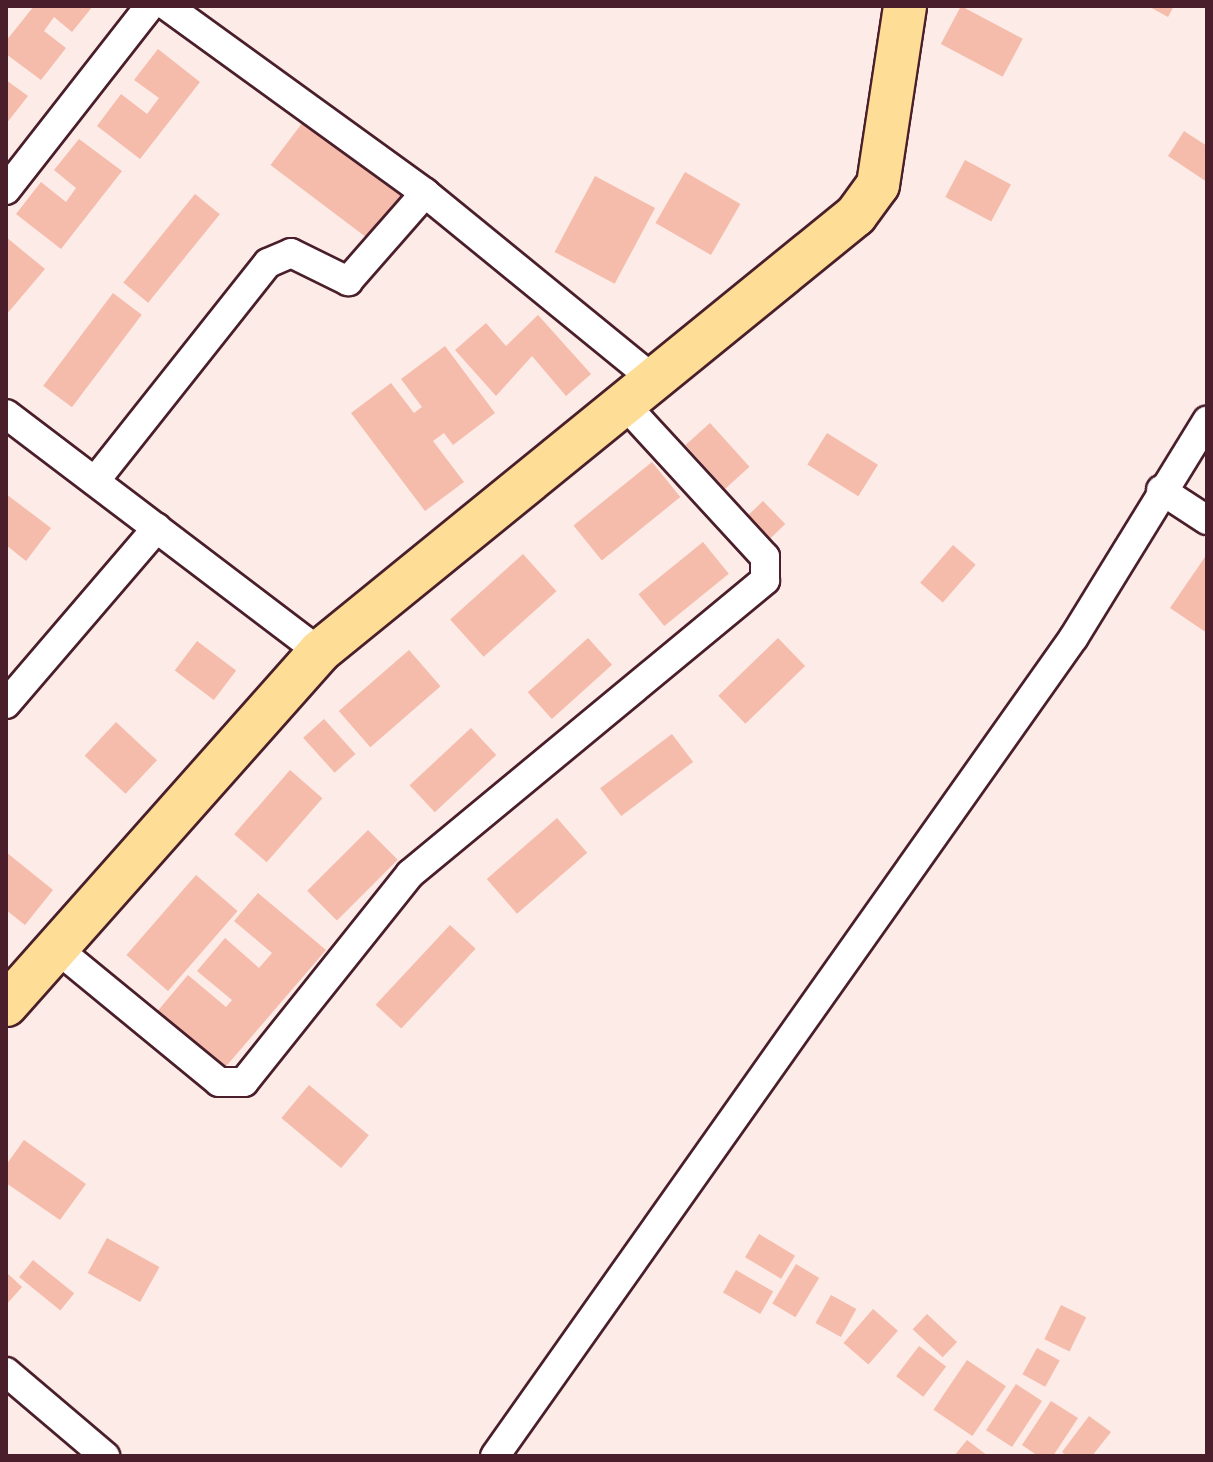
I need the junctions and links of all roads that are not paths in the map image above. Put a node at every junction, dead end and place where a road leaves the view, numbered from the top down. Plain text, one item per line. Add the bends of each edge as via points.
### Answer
1 (150, 6) edge
2 (167, 6) edge
3 (905, 6) edge
4 (6, 190) edge
5 (425, 193) junction
6 (641, 393) junction
7 (6, 414) edge
8 (1207, 421) edge
9 (95, 481) junction
10 (1161, 490) junction
11 (1207, 520) edge
12 (157, 528) junction
13 (319, 652) junction
14 (6, 704) edge
15 (56, 948) junction
16 (6, 1005) edge
17 (6, 1372) edge
18 (105, 1456) edge
19 (495, 1456) edge

1 - 4 street
2 - 5 street
3 - 6 main road via 878,185 856,215
5 - 6 street
5 - 9 street via 348,281 291,253 268,263
6 - 13 main road
6 - 15 street via 765,557 765,580 410,874 244,1082 219,1082
7 - 9 street
8 - 10 street
9 - 12 street
10 - 11 street
10 - 19 street via 1074,637
12 - 13 street
12 - 14 street
13 - 15 main road
15 - 16 main road
17 - 18 street

